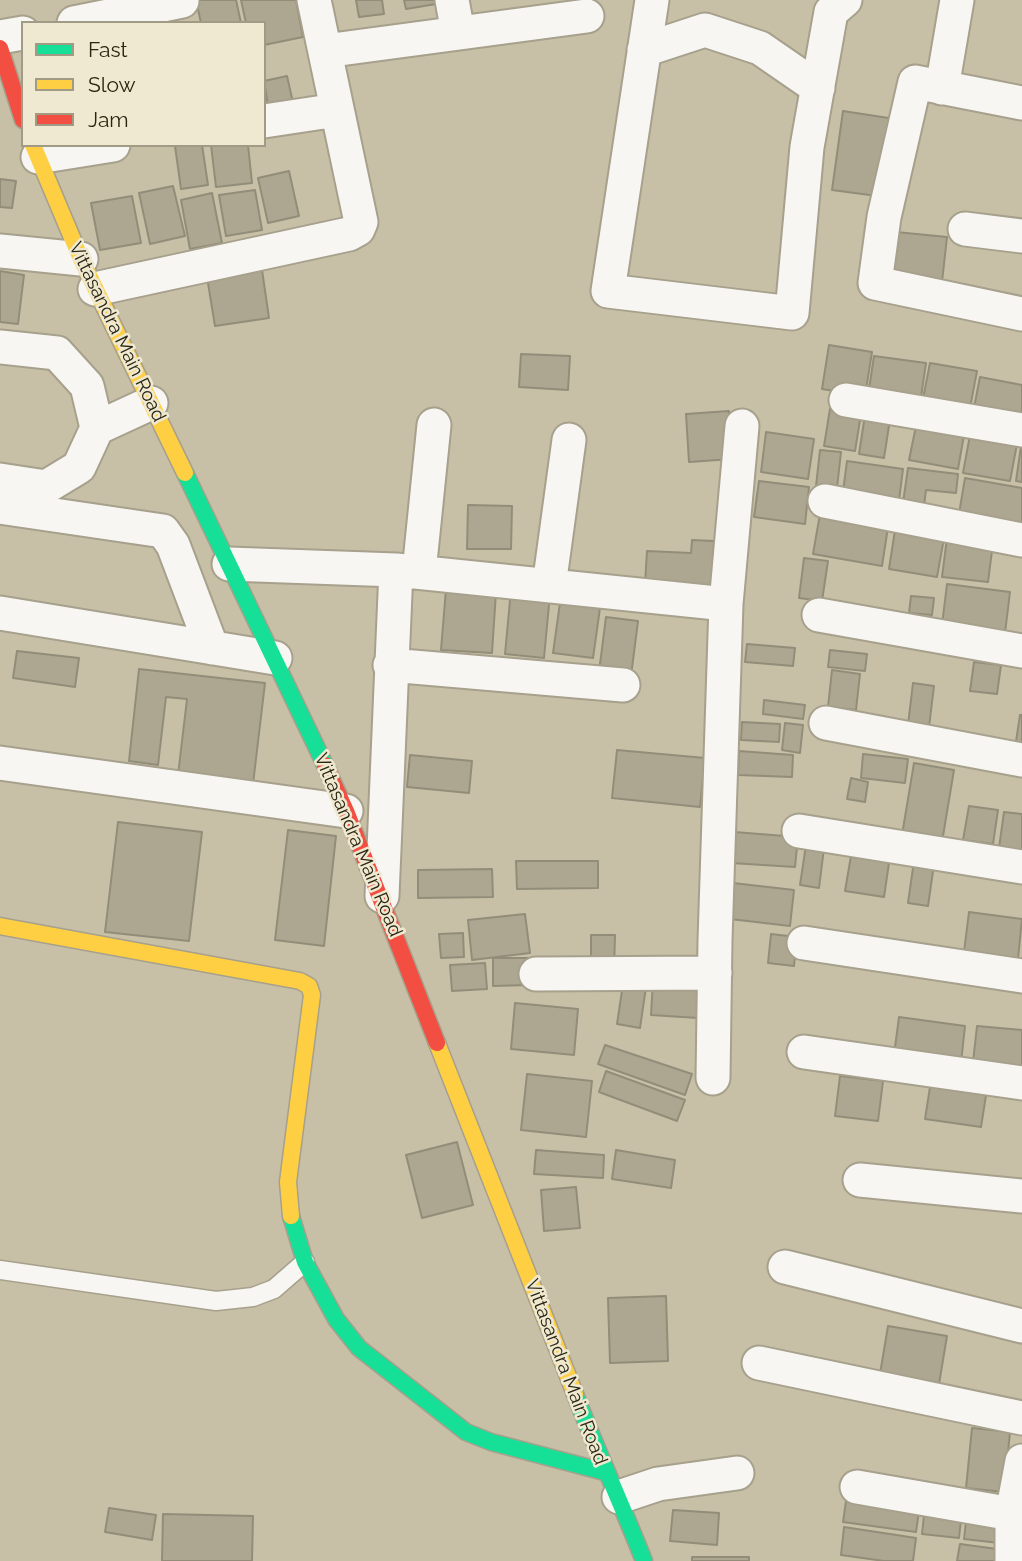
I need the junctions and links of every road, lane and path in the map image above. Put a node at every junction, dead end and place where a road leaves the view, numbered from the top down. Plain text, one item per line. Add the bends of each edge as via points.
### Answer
1 (314, 0) edge
2 (452, 0) edge
3 (652, 0) edge
4 (845, 0) edge
5 (957, 0) edge
6 (182, 1) edge
7 (587, 16) dead end
8 (84, 21) edge
9 (21, 33) edge
10 (458, 33) junction
11 (0, 37) edge
12 (0, 48) edge
13 (644, 50) junction
14 (325, 51) junction
15 (942, 88) junction
16 (818, 89) junction
17 (1022, 103) edge
18 (337, 110) junction
19 (14, 112) edge
20 (266, 121) edge
21 (87, 147) edge
22 (35, 151) edge
23 (965, 229) dead end
24 (1022, 236) edge
25 (0, 251) edge
26 (81, 259) junction
27 (95, 289) junction
28 (1022, 314) edge
29 (0, 347) edge
30 (846, 400) dead end
31 (151, 403) junction
32 (434, 425) dead end
33 (741, 426) dead end
34 (97, 429) junction
35 (1022, 430) edge
36 (569, 440) dead end
37 (0, 480) edge
38 (825, 501) dead end
39 (0, 507) edge
40 (1022, 540) edge
41 (229, 564) junction
42 (407, 571) junction
43 (549, 586) junction
44 (726, 604) junction
45 (0, 613) edge
46 (819, 615) dead end
47 (212, 648) junction
48 (1022, 651) edge
49 (275, 658) junction
50 (390, 665) junction
51 (623, 685) dead end
52 (826, 723) dead end
53 (1022, 760) edge
54 (0, 763) edge
55 (346, 811) junction
56 (799, 831) dead end
57 (1022, 867) edge
58 (382, 898) junction
59 (0, 926) edge
60 (804, 943) dead end
61 (715, 973) junction
62 (536, 974) dead end
63 (1022, 976) edge
64 (804, 1052) dead end
65 (713, 1078) dead end
66 (1022, 1083) edge
67 (860, 1180) dead end
68 (1022, 1196) edge
69 (304, 1262) junction
70 (785, 1267) dead end
71 (0, 1270) edge
72 (1022, 1326) edge
73 (759, 1363) dead end
74 (1022, 1418) edge
75 (1022, 1461) edge
76 (737, 1473) dead end
77 (612, 1485) junction
78 (857, 1488) dead end
79 (1012, 1514) junction
80 (644, 1561) edge
81 (1012, 1561) edge

1 - 14 street
2 - 10 street
3 - 13 street
4 - 16 street via 831,12
5 - 15 street
6 - 8 street
7 - 10 street
9 - 11 street
10 - 14 street
12 - 19 street
13 - 16 street via 705,30 760,48
13 - 16 street via 608,290 792,313 807,147
14 - 18 street
15 - 17 street
15 - 28 street via 915,82 884,217 875,283
18 - 20 street
18 - 27 street via 361,222 358,229
21 - 22 street
22 - 26 street, Vittasandra Main Road
23 - 24 street
25 - 26 street
26 - 27 street, Vittasandra Main Road
27 - 31 street, Vittasandra Main Road
29 - 34 street via 57,354 87,386
30 - 35 street
31 - 34 street
31 - 41 street, Vittasandra Main Road
32 - 42 street
33 - 44 street
34 - 37 street via 79,467 46,487
36 - 43 street
38 - 40 street
39 - 47 street via 163,531 173,545
41 - 42 street
41 - 49 street, Vittasandra Main Road
42 - 43 street
42 - 50 street
43 - 44 street
44 - 61 street
45 - 47 street
46 - 48 street
47 - 49 street
49 - 55 street, Vittasandra Main Road
50 - 51 street
50 - 58 street
52 - 53 street
54 - 55 street
55 - 58 street, Vittasandra Main Road
56 - 57 street
58 - 77 street, Vittasandra Main Road
59 - 69 street via 309,986 312,995 288,1182 292,1222
60 - 63 street
61 - 62 street
61 - 65 street
64 - 66 street
67 - 68 street
69 - 71 lane via 274,1289 253,1297 216,1301
69 - 77 street via 336,1319 359,1348 467,1432
70 - 72 street
73 - 74 street
75 - 79 street
76 - 77 street
77 - 80 street, Vittasandra Main Road
78 - 79 street
79 - 81 street

